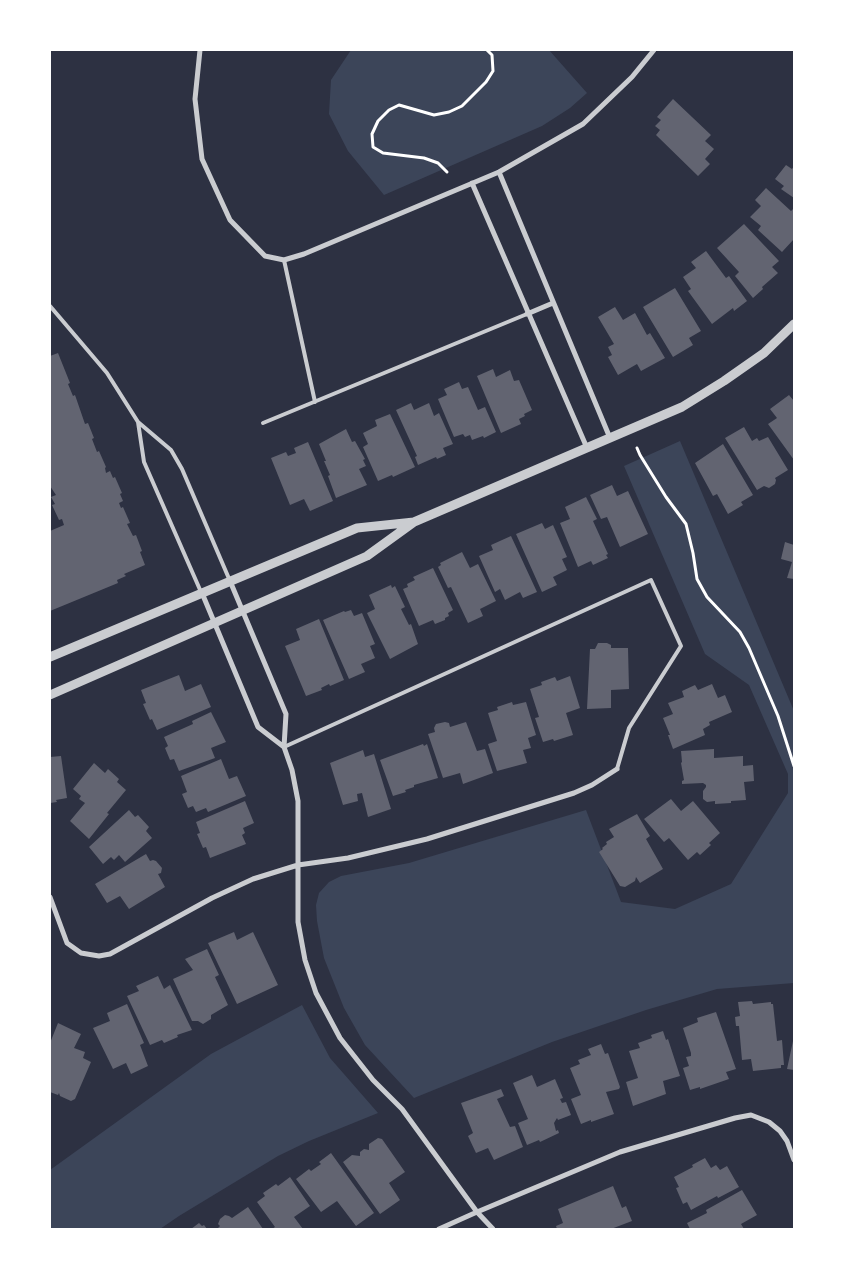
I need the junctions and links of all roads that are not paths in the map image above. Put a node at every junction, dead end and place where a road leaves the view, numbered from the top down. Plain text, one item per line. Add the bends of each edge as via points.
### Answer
1 (200, 50) edge
2 (654, 50) edge
3 (499, 172) junction
4 (472, 183) junction
5 (284, 260) junction
6 (553, 303) junction
7 (50, 306) edge
8 (527, 314) junction
9 (794, 324) edge
10 (315, 402) junction
11 (138, 422) junction
12 (263, 423) dead end
13 (610, 438) junction
14 (587, 448) junction
15 (414, 522) junction
16 (230, 581) junction
17 (202, 593) junction
18 (244, 611) junction
19 (214, 624) junction
20 (50, 657) edge
21 (50, 695) edge
22 (284, 747) junction
23 (617, 769) joint
24 (298, 866) junction
25 (50, 897) edge
26 (794, 1160) edge
27 (476, 1212) junction
28 (439, 1229) edge
29 (493, 1229) edge

1 - 5 street via 195,99 202,159 230,220 265,256
2 - 3 street via 632,77 583,124
3 - 4 street
3 - 6 street
4 - 5 street
4 - 8 street
5 - 10 lane
6 - 8 street
6 - 13 street
7 - 11 lane via 107,373
8 - 10 lane
8 - 14 street
9 - 13 street via 764,354 724,381 682,407
10 - 12 lane
11 - 16 lane via 171,450 182,469
11 - 17 lane via 144,462
13 - 14 street
14 - 15 street
15 - 16 street via 357,528
15 - 18 street via 367,556
16 - 17 street
16 - 18 street
17 - 19 street
17 - 20 street
18 - 19 street
18 - 22 street via 286,714
19 - 21 street
19 - 22 street via 258,727
22 - 23 lane via 652,580 681,646 629,728
22 - 24 street via 298,801
23 - 24 street via 574,794 427,839
24 - 25 street via 254,878 110,954 99,956 80,953 67,943
24 - 27 street via 298,922 305,960 316,993 340,1038 373,1080 402,1109
26 - 27 street via 780,1131 769,1122 751,1115 620,1152
27 - 28 street
27 - 29 street

